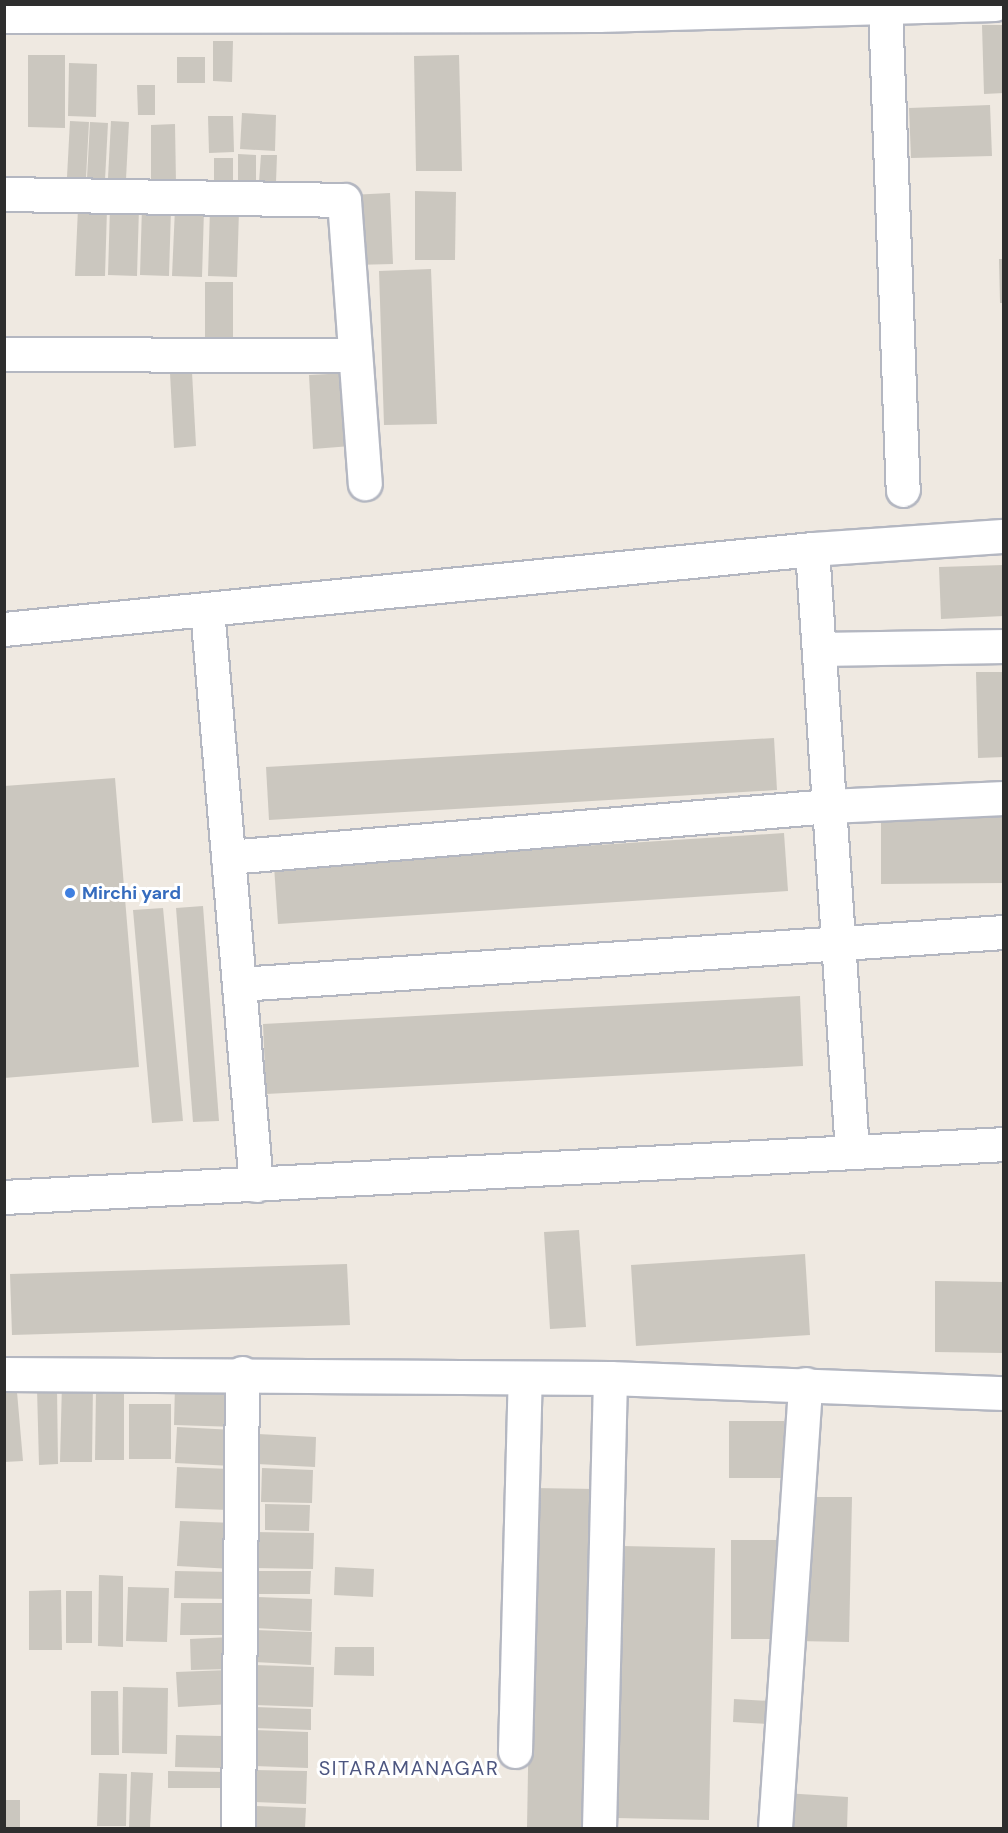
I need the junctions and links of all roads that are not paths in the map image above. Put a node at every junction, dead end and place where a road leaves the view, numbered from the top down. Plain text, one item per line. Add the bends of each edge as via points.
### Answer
1 (995, 4) edge
2 (885, 7) junction
3 (599, 10) edge
4 (4, 16) edge
5 (4, 194) edge
6 (4, 354) edge
7 (354, 355) junction
8 (365, 483) dead end
9 (903, 490) dead end
10 (1004, 536) edge
11 (812, 549) junction
12 (207, 609) junction
13 (4, 629) edge
14 (1004, 646) edge
15 (819, 649) junction
16 (1004, 798) edge
17 (829, 806) junction
18 (228, 857) junction
19 (1004, 932) edge
20 (838, 945) junction
21 (239, 984) junction
22 (1004, 1144) edge
23 (852, 1152) junction
24 (256, 1185) junction
25 (4, 1197) edge
26 (243, 1373) junction
27 (4, 1374) edge
28 (610, 1378) junction
29 (525, 1379) junction
30 (805, 1384) junction
31 (1004, 1393) edge
32 (515, 1751) dead end
33 (238, 1828) edge
34 (599, 1828) edge
35 (775, 1828) edge

1 - 2 street
2 - 3 street
2 - 9 street
3 - 4 street
5 - 7 street via 344,200
6 - 7 street
7 - 8 street
10 - 11 street
11 - 12 street
11 - 15 street
12 - 13 street
12 - 18 street
14 - 15 street
15 - 17 street
16 - 17 street
17 - 18 street
17 - 20 street
18 - 21 street
19 - 20 street
20 - 21 street
20 - 23 street
21 - 24 street
22 - 23 street
23 - 24 street
24 - 25 street
26 - 27 street
26 - 29 street
26 - 33 street
28 - 29 street
28 - 30 street
28 - 34 street
29 - 32 street
30 - 31 street
30 - 35 street

